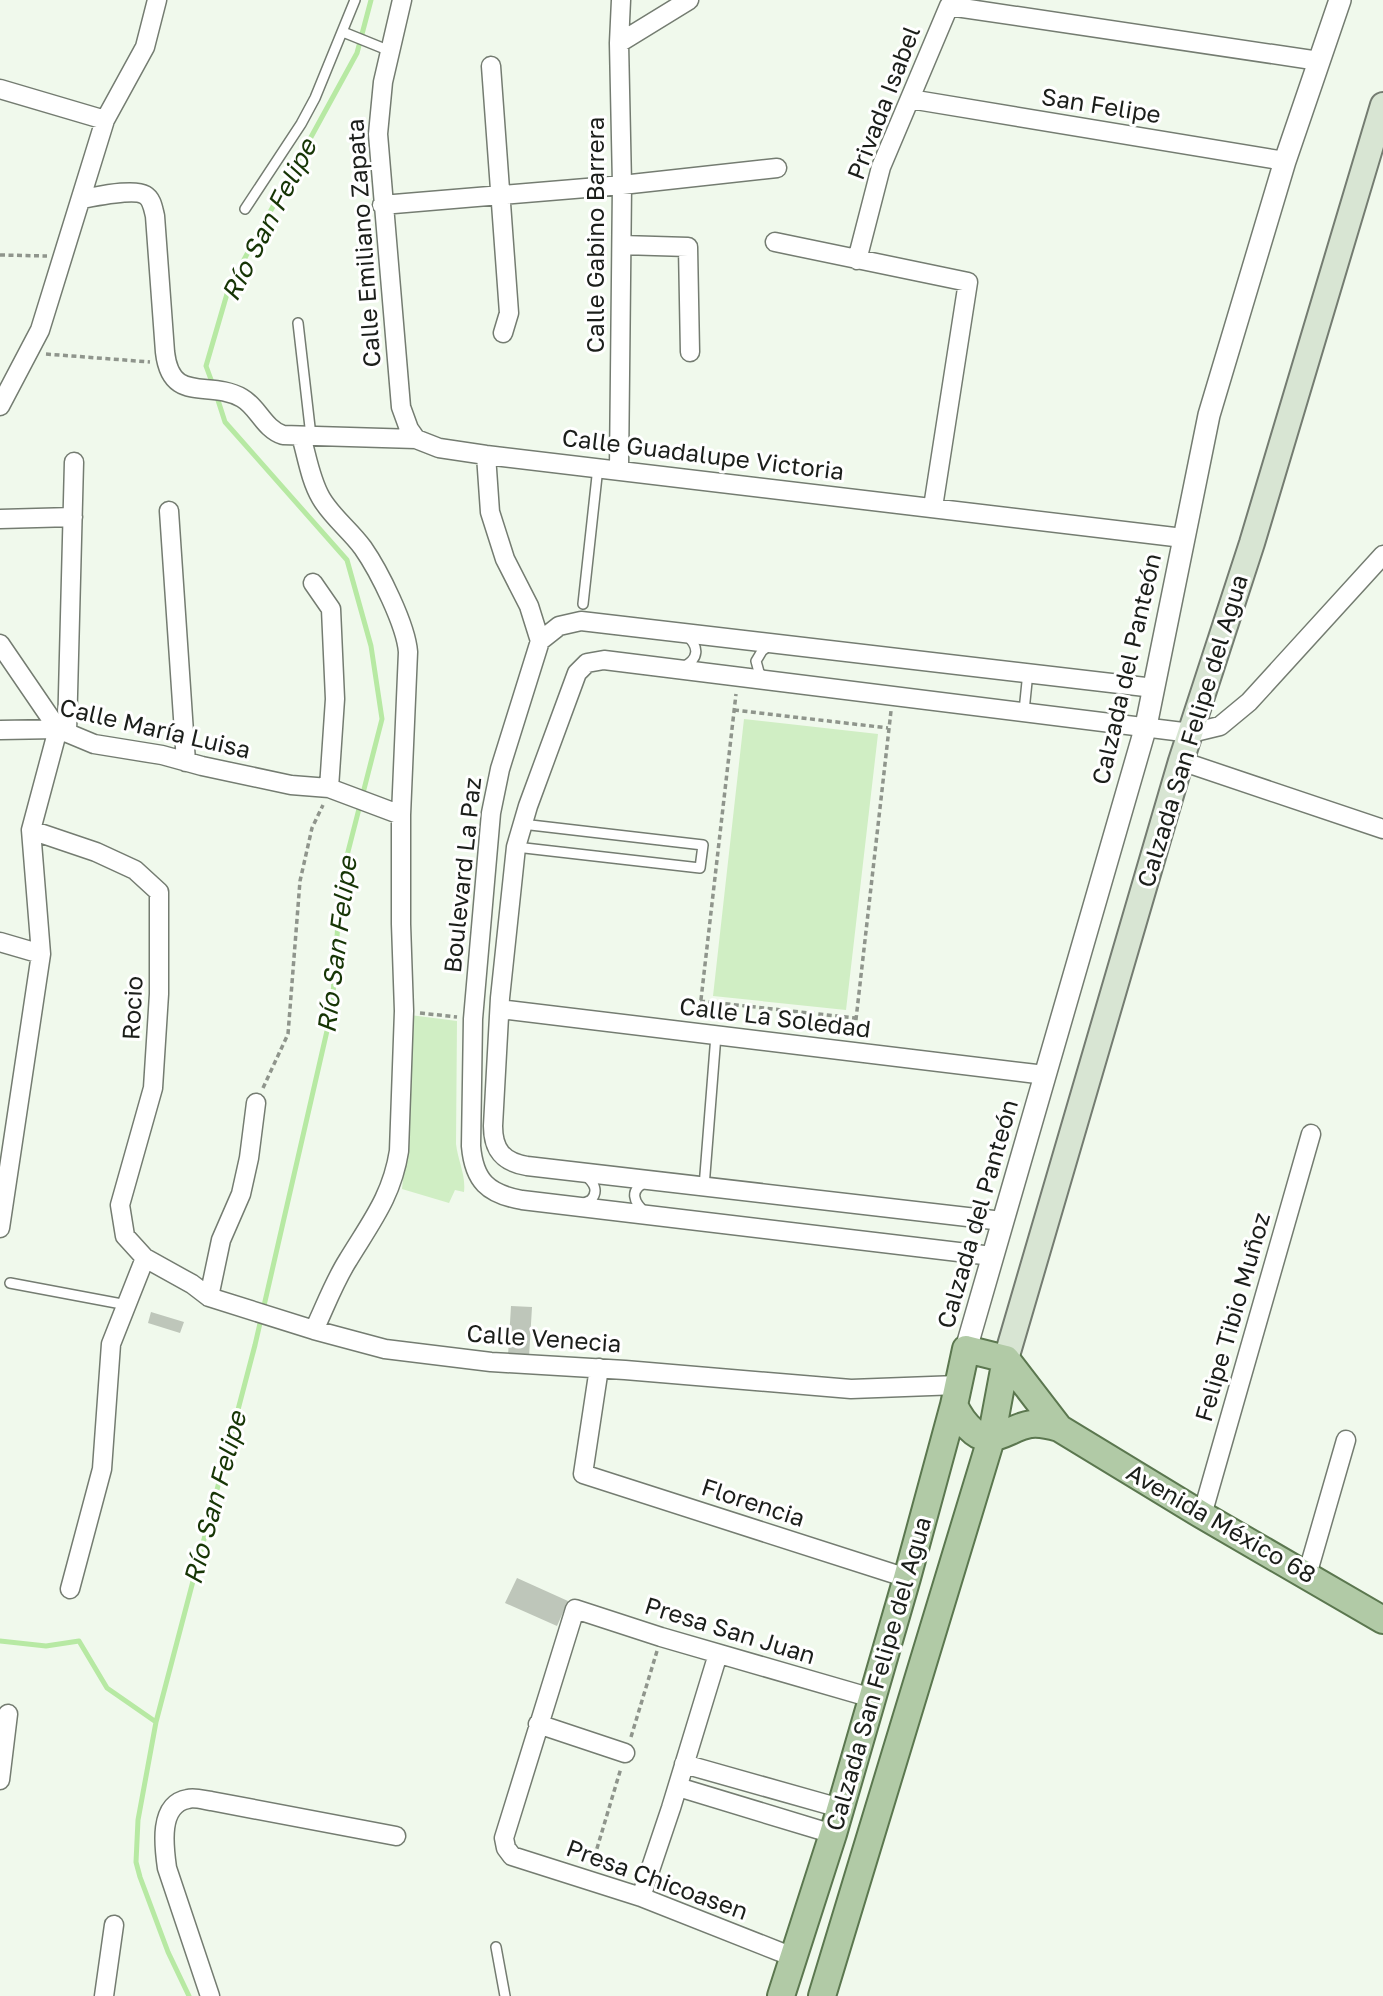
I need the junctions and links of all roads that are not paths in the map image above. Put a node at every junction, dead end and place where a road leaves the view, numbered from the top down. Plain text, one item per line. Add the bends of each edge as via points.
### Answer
1 (157, 0) edge
2 (355, 0) edge
3 (402, 0) edge
4 (621, 0) edge
5 (689, 0) edge
6 (1339, 0) edge
7 (347, 34) junction
8 (619, 43) junction
9 (384, 48) junction
10 (1319, 61) junction
11 (491, 66) dead end
12 (0, 89) edge
13 (910, 99) junction
14 (1383, 105) edge
15 (105, 120) junction
16 (1285, 161) junction
17 (777, 167) dead end
18 (622, 185) junction
19 (500, 195) junction
20 (81, 199) junction
21 (382, 205) junction
22 (245, 209) dead end
23 (775, 242) dead end
24 (622, 245) junction
25 (857, 260) junction
26 (298, 323) dead end
27 (503, 333) dead end
28 (690, 352) dead end
29 (0, 406) edge
30 (306, 436) junction
31 (416, 439) junction
32 (486, 455) junction
33 (74, 462) dead end
34 (598, 467) junction
35 (620, 469) junction
36 (933, 507) junction
37 (169, 511) dead end
38 (73, 517) junction
39 (0, 519) edge
40 (1183, 538) junction
41 (1383, 555) edge
42 (313, 583) dead end
43 (583, 604) dead end
44 (684, 634) junction
45 (540, 641) junction
46 (0, 644) edge
47 (770, 645) junction
48 (679, 670) junction
49 (1028, 672) junction
50 (766, 680) junction
51 (1154, 688) junction
52 (1024, 711) junction
53 (1146, 726) junction
54 (0, 730) edge
55 (62, 731) junction
56 (1191, 733) junction
57 (1181, 761) junction
58 (186, 762) junction
59 (334, 790) junction
60 (401, 816) junction
61 (522, 824) junction
62 (1383, 829) edge
63 (31, 830) junction
64 (516, 847) junction
65 (0, 943) edge
66 (41, 954) junction
67 (499, 1009) junction
68 (716, 1035) junction
69 (1045, 1075) junction
70 (256, 1103) road end
71 (1311, 1134) dead end
72 (579, 1172) junction
73 (651, 1180) junction
74 (704, 1187) junction
75 (573, 1206) junction
76 (649, 1215) junction
77 (1002, 1221) junction
78 (0, 1228) edge
79 (992, 1256) junction
80 (145, 1258) junction
81 (10, 1283) dead end
82 (209, 1297) junction
83 (127, 1305) junction
84 (314, 1330) junction
85 (965, 1349) junction
86 (1006, 1359) junction
87 (599, 1368) junction
88 (956, 1395) junction
89 (1059, 1428) junction
90 (991, 1439) junction
91 (1346, 1440) dead end
92 (1202, 1515) junction
93 (1307, 1575) junction
94 (907, 1578) junction
95 (70, 1589) dead end
96 (1383, 1620) edge
97 (718, 1654) junction
98 (872, 1698) junction
99 (8, 1714) dead end
100 (538, 1724) junction
101 (625, 1753) dead end
102 (684, 1764) junction
103 (0, 1780) edge
104 (678, 1787) junction
105 (841, 1808) junction
106 (833, 1834) junction
107 (396, 1836) dead end
108 (641, 1897) junction
109 (114, 1925) dead end
110 (496, 1947) dead end
111 (793, 1957) junction
112 (104, 1996) edge
113 (210, 1996) edge
114 (505, 1996) edge
115 (781, 1996) edge
116 (822, 1996) edge

1 - 15 street via 145,47
2 - 7 lane
3 - 9 street, Calle Emiliano Zapata
4 - 8 street, Calle Gabino Barrera
5 - 8 street
6 - 10 street, Calzada del Panteón
7 - 9 lane
7 - 22 lane via 302,124
8 - 18 street, Calle Gabino Barrera
9 - 21 street, Calle Emiliano Zapata via 379,116
10 - 13 street, Privada Isabel via 949,6
10 - 16 street, Calzada del Panteón
11 - 19 street
12 - 15 street
13 - 16 street, San Felipe
13 - 25 street, Privada Isabel via 881,167
14 - 56 main road, Calzada San Felipe del Agua
15 - 20 street
16 - 40 street, Calzada del Panteón via 1209,415
17 - 18 street
18 - 19 street
18 - 24 street, Calle Gabino Barrera
19 - 21 street
19 - 27 street via 509,313
20 - 29 street via 40,330
20 - 30 street, Calle Guadalupe Victoria via 135,192 146,195 152,204 166,363 173,379 233,394 247,401 277,433
21 - 31 street, Calle Emiliano Zapata via 401,407
23 - 25 street
24 - 28 street via 688,247
24 - 35 street, Calle Gabino Barrera
25 - 36 street via 968,282
26 - 30 lane
30 - 31 street, Calle Guadalupe Victoria
30 - 60 street via 320,496 362,548 405,635 408,662
31 - 32 street, Calle Guadalupe Victoria via 439,448
32 - 34 street, Calle Guadalupe Victoria
32 - 45 street via 490,512
33 - 38 street
34 - 35 street, Calle Guadalupe Victoria
34 - 43 lane
35 - 36 street, Calle Guadalupe Victoria
36 - 40 street, Calle Guadalupe Victoria
37 - 58 street
38 - 39 street
38 - 55 street
40 - 51 street, Calzada del Panteón
41 - 56 street via 1249,702 1220,726
42 - 59 street via 331,609
44 - 45 street via 582,621 559,626
44 - 47 street
44 - 48 lane via 695,646 696,656
45 - 75 street, Boulevard La Paz via 491,813 474,1006 471,1146 475,1171 493,1191 509,1198
46 - 55 street
47 - 49 street
47 - 50 lane via 756,661
48 - 50 street, Boulevard La Paz
48 - 61 street, Boulevard La Paz via 604,660 582,667
49 - 51 street
49 - 52 lane
50 - 52 street, Boulevard La Paz
51 - 53 street, Calzada del Panteón
52 - 53 street, Boulevard La Paz
53 - 56 street, Boulevard La Paz
53 - 69 street, Calzada del Panteón
54 - 55 street, Calle María Luisa
55 - 58 street, Calle María Luisa via 94,744
55 - 63 street
56 - 57 main road, Calzada San Felipe del Agua
57 - 62 street
57 - 86 main road, Calzada San Felipe del Agua
58 - 59 street, Calle María Luisa
59 - 60 street, Calle María Luisa
60 - 84 street via 404,1012 396,1174
61 - 64 street, Boulevard La Paz
61 - 64 lane via 703,845 700,868
63 - 66 street
63 - 80 street, Rocio via 135,870 159,892 153,1088 120,1205 125,1236
64 - 67 street, Boulevard La Paz
65 - 66 street
66 - 78 street
67 - 68 street, Calle La Soledad
67 - 72 street, Boulevard La Paz via 496,1146 516,1164
68 - 69 street, Calle La Soledad
68 - 74 lane
69 - 77 street, Calzada del Panteón
70 - 82 street via 241,1194 221,1240
71 - 92 street, Felipe Tibio Muñoz
72 - 73 street, Boulevard La Paz
72 - 75 lane via 595,1191 591,1200
73 - 74 street, Boulevard La Paz
73 - 76 lane via 637,1187 634,1195 636,1204
74 - 77 street, Boulevard La Paz
75 - 76 street, Boulevard La Paz
76 - 79 street, Boulevard La Paz
77 - 79 street, Calzada del Panteón
79 - 85 street, Calzada del Panteón
80 - 82 street, Calle Venecia
80 - 83 street
81 - 83 lane
82 - 84 street, Calle Venecia
83 - 95 street via 111,1344 102,1469
84 - 87 street, Calle Venecia via 384,1349 491,1362
85 - 86 main road
85 - 88 main road, Calzada San Felipe del Agua
86 - 89 main road, Avenida México 68
86 - 90 main road, Calzada San Felipe del Agua
87 - 88 street, Calle Venecia
87 - 94 street, Florencia via 583,1474
88 - 90 main road via 961,1420 981,1438
88 - 94 main road, Calzada San Felipe del Agua
89 - 90 main road, Avenida México 68 via 1030,1424
89 - 92 main road, Avenida México 68
90 - 116 main road, Calzada San Felipe del Agua
91 - 93 street
92 - 93 main road, Avenida México 68
93 - 96 main road, Avenida México 68
94 - 98 main road, Calzada San Felipe del Agua
97 - 98 street, Presa San Juan
97 - 100 street, Presa San Juan via 575,1608
97 - 102 street
98 - 105 main road, Calzada San Felipe del Agua
99 - 103 street
100 - 101 street
100 - 108 street, Presa Chicoasen via 504,1838 506,1848 512,1856
102 - 104 street
102 - 105 street
104 - 106 street
104 - 108 street
105 - 106 main road, Calzada San Felipe del Agua
106 - 111 main road, Calzada San Felipe del Agua
107 - 113 street via 211,1801 187,1798 172,1808 165,1825 167,1868
108 - 111 street, Presa Chicoasen
109 - 112 street
110 - 114 lane
111 - 115 main road, Calzada San Felipe del Agua

